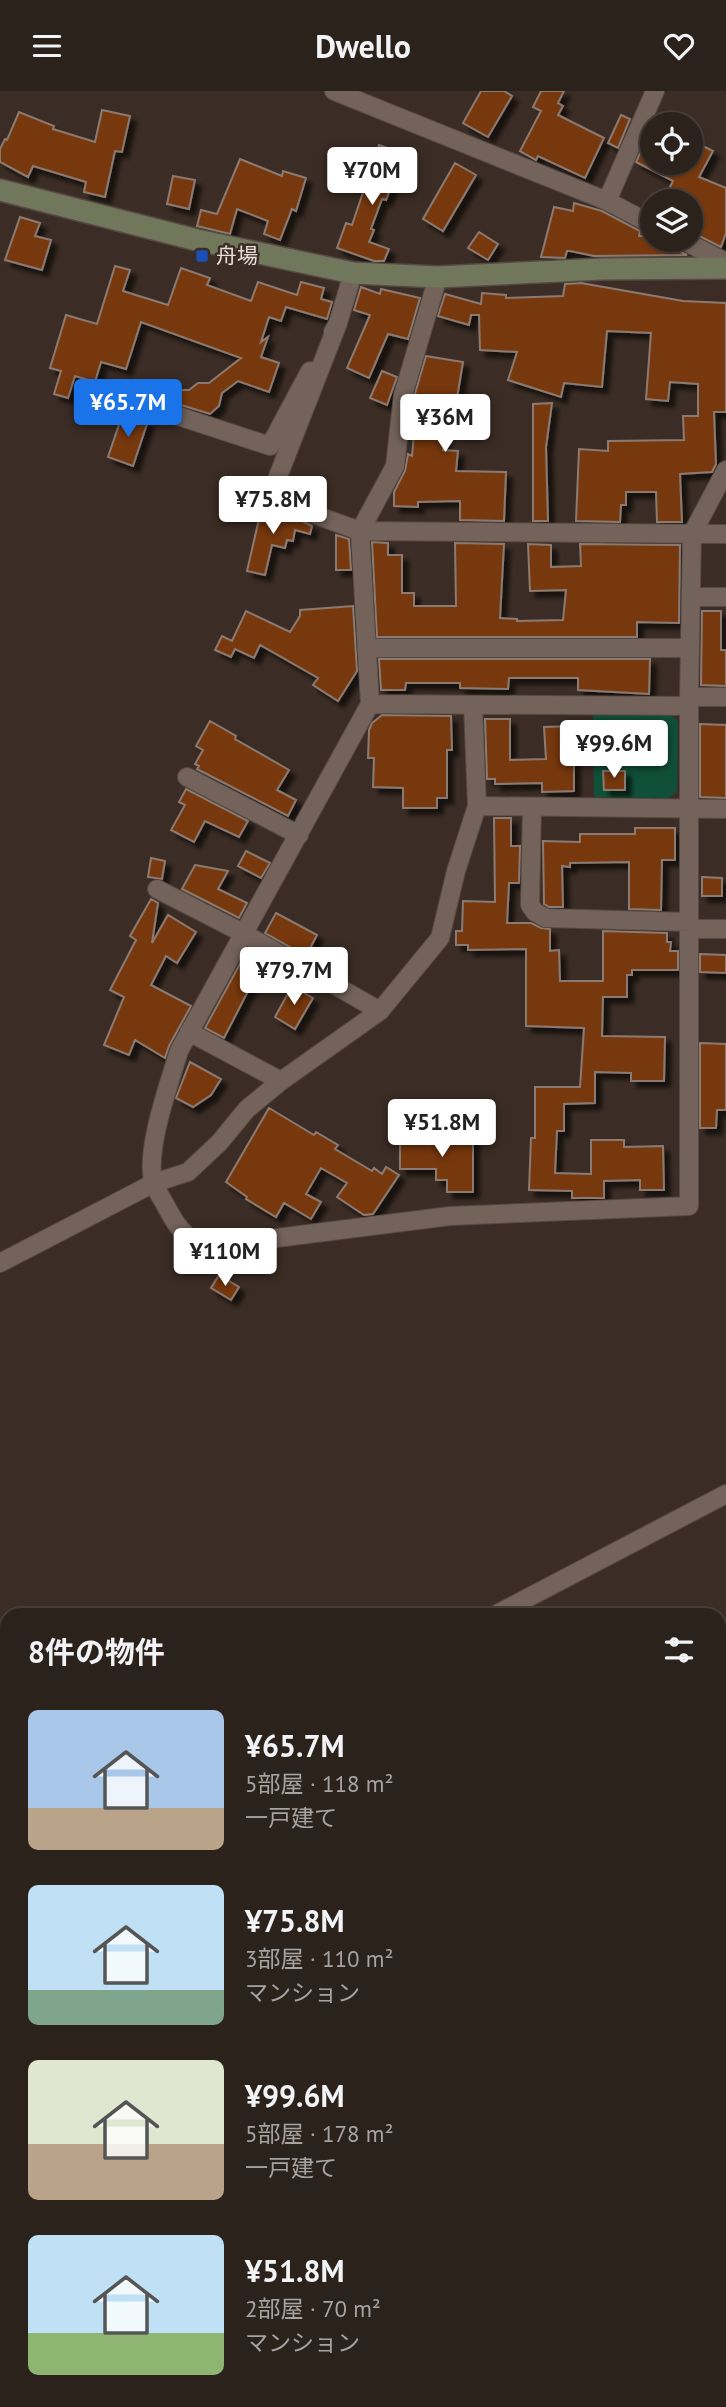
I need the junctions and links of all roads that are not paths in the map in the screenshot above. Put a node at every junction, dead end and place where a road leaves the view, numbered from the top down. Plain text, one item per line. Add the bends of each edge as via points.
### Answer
1 (334, 91) edge
2 (654, 91) edge
3 (0, 190) edge
4 (607, 201) junction
5 (640, 218) edge
6 (703, 250) edge
7 (726, 262) edge
8 (726, 268) edge
9 (354, 272) junction
10 (438, 277) junction
11 (338, 323) junction
12 (108, 393) dead end
13 (726, 470) edge
14 (360, 531) junction
15 (692, 534) junction
16 (726, 534) edge
17 (691, 597) junction
18 (726, 597) edge
19 (368, 648) junction
20 (689, 648) junction
21 (726, 697) edge
22 (689, 701) junction
23 (370, 705) junction
24 (473, 705) junction
25 (187, 777) dead end
26 (477, 806) junction
27 (532, 807) junction
28 (690, 809) junction
29 (726, 809) edge
30 (299, 835) junction
31 (157, 888) dead end
32 (689, 926) junction
33 (726, 929) edge
34 (243, 933) junction
35 (380, 1011) junction
36 (189, 1032) junction
37 (281, 1081) junction
38 (154, 1183) junction
39 (0, 1262) edge
40 (726, 1494) edge
41 (508, 1608) edge

1 - 4 street
2 - 4 street
3 - 9 street via 197,240
4 - 5 street
6 - 7 street
8 - 10 street
9 - 10 street
9 - 11 street
10 - 14 street via 403,395 395,465
11 - 12 street via 270,446
11 - 14 street via 277,479 286,500
13 - 15 street
14 - 15 street
14 - 19 street
15 - 16 street
15 - 17 street
17 - 18 street
17 - 20 street
19 - 20 street
19 - 23 street
20 - 22 street
21 - 22 street
22 - 24 street
22 - 28 street
23 - 24 street
23 - 30 street
24 - 26 street
25 - 30 street
26 - 27 street
26 - 35 street via 440,938
27 - 28 street
27 - 32 street via 530,905 535,912 546,918
28 - 29 street
28 - 32 street
30 - 34 street
31 - 34 street
32 - 33 street
32 - 38 street via 689,1206 450,1216 206,1245 178,1229
34 - 35 street
34 - 36 street
35 - 37 street
36 - 37 street
36 - 38 street via 168,1084 151,1157
37 - 38 street via 247,1109 188,1172
38 - 39 street
40 - 41 street

